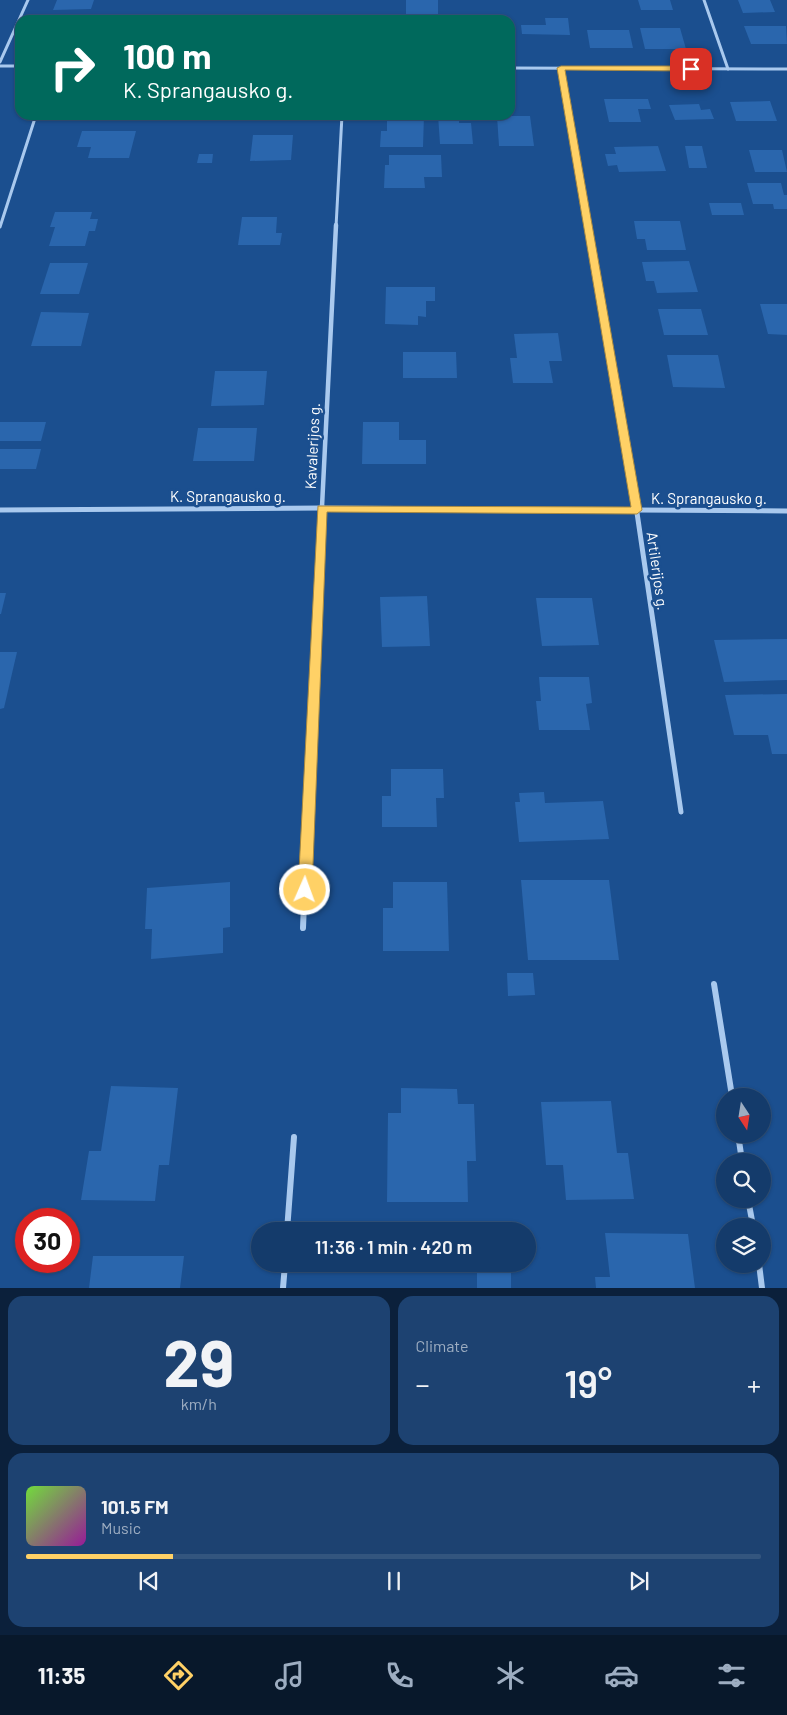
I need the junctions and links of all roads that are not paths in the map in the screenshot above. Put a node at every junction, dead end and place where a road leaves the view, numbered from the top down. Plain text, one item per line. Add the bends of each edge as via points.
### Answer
1 (28, 0) edge
2 (704, 0) edge
3 (21, 15) edge
4 (15, 29) edge
5 (0, 62) edge
6 (0, 66) edge
7 (15, 66) edge
8 (515, 68) edge
9 (561, 68) junction
10 (728, 69) junction
11 (787, 69) edge
12 (34, 120) edge
13 (342, 120) edge
14 (0, 227) edge
15 (322, 508) junction
16 (0, 510) edge
17 (637, 510) junction
18 (787, 511) edge
19 (682, 812) dead end
20 (303, 928) dead end
21 (714, 984) dead end
22 (731, 1088) edge
23 (294, 1137) dead end
24 (288, 1222) edge
25 (284, 1272) edge
26 (760, 1273) edge
27 (283, 1288) edge
28 (762, 1288) edge

1 - 3 street
2 - 10 street
4 - 5 street
6 - 7 street
8 - 9 street
9 - 10 street
9 - 17 street, Artilerijos g.
10 - 11 street
12 - 14 street
13 - 15 street, Kavalerijos g.
15 - 16 street, K. Sprangausko g.
15 - 17 street, K. Sprangausko g.
15 - 20 street, Kavalerijos g.
17 - 18 street, K. Sprangausko g.
17 - 19 street, Artilerijos g.
21 - 22 street
23 - 24 street
25 - 27 street
26 - 28 street

